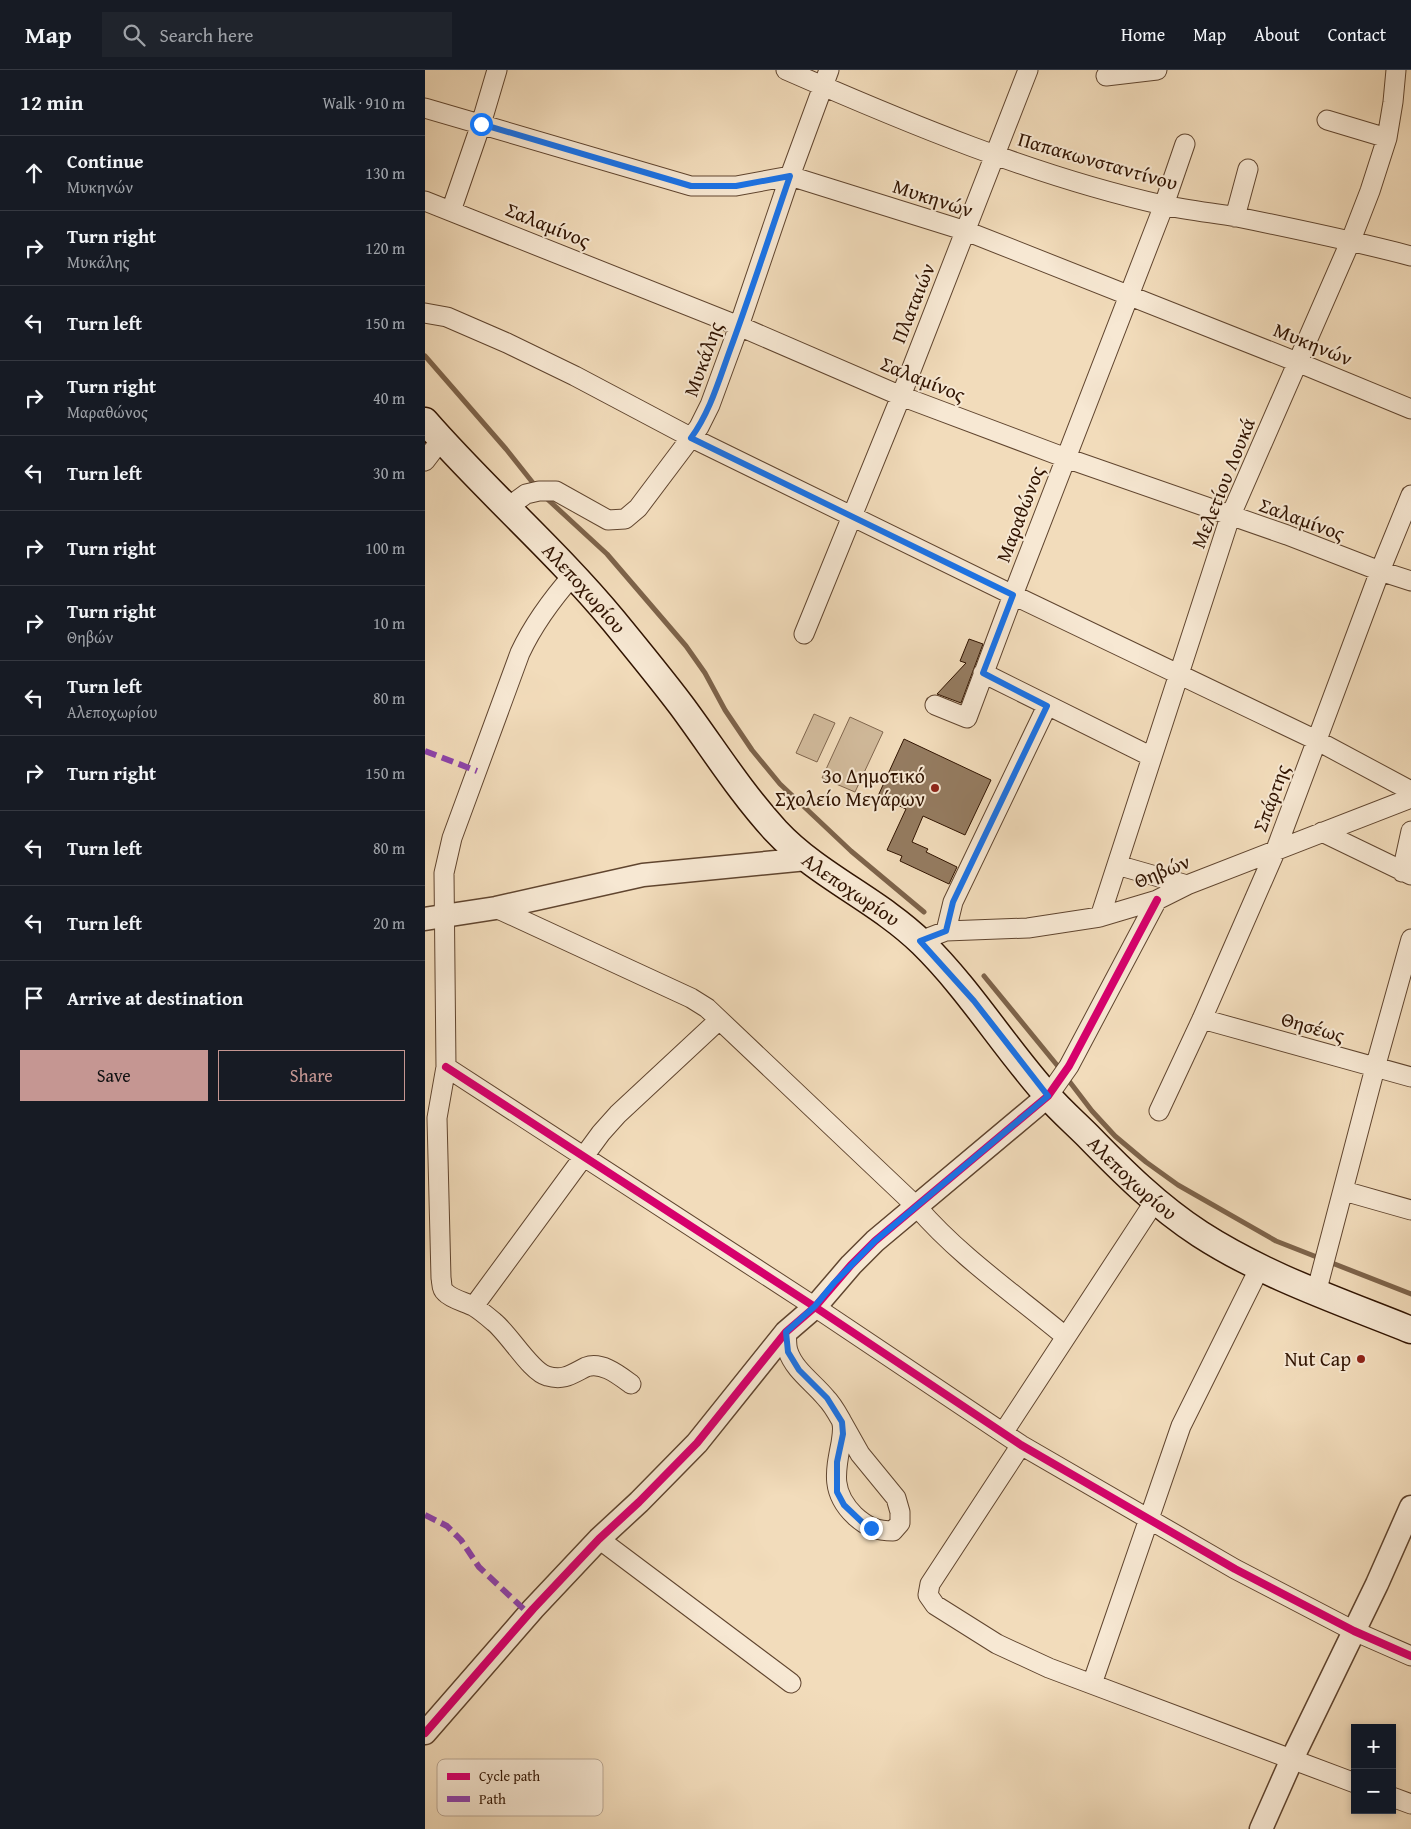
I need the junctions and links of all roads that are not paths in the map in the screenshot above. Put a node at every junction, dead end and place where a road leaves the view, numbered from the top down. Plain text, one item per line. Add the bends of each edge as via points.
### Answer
1 (497, 70) edge
2 (786, 70) edge
3 (1028, 70) edge
4 (1157, 70) edge
5 (1396, 70) edge
6 (1106, 76) dead end
7 (826, 78) edge
8 (425, 108) edge
9 (1327, 120) dead end
10 (481, 124) junction
11 (1387, 138) junction
12 (1185, 144) dead end
13 (995, 155) junction
14 (1248, 169) dead end
15 (790, 176) junction
16 (425, 200) edge
17 (1164, 205) junction
18 (451, 211) junction
19 (1235, 217) junction
20 (966, 232) junction
21 (1351, 240) junction
22 (1411, 256) edge
23 (1129, 295) junction
24 (425, 313) edge
25 (739, 326) junction
26 (1297, 362) junction
27 (901, 396) junction
28 (1411, 409) edge
29 (433, 431) edge
30 (691, 438) junction
31 (1066, 458) junction
32 (425, 460) edge
33 (1411, 494) edge
34 (509, 510) junction
35 (851, 516) junction
36 (1230, 517) junction
37 (1380, 571) junction
38 (573, 574) junction
39 (1411, 581) edge
40 (1013, 595) junction
41 (804, 634) dead end
42 (983, 673) junction
43 (1179, 674) junction
44 (935, 705) dead end
45 (1047, 706) junction
46 (1316, 740) junction
47 (1152, 757) junction
48 (1411, 791) edge
49 (1411, 798) edge
50 (1411, 831) edge
51 (1322, 832) junction
52 (1275, 852) junction
53 (807, 859) junction
54 (1117, 865) junction
55 (1407, 873) edge
56 (1187, 886) junction
57 (1157, 900) junction
58 (496, 908) junction
59 (1100, 917) junction
60 (435, 918) edge
61 (946, 931) junction
62 (1411, 939) edge
63 (920, 941) junction
64 (1203, 1019) junction
65 (719, 1020) junction
66 (445, 1067) junction
67 (1375, 1068) junction
68 (1411, 1077) edge
69 (1051, 1092) junction
70 (1159, 1112) dead end
71 (583, 1157) junction
72 (1343, 1191) junction
73 (1155, 1201) junction
74 (917, 1207) junction
75 (1411, 1210) edge
76 (1260, 1267) junction
77 (1318, 1284) junction
78 (473, 1306) junction
79 (815, 1306) junction
80 (1411, 1330) edge
81 (786, 1332) junction
82 (1066, 1337) junction
83 (631, 1384) dead end
84 (842, 1422) junction
85 (1003, 1433) junction
86 (1021, 1445) junction
87 (1411, 1507) edge
88 (1150, 1519) junction
89 (599, 1539) junction
90 (1354, 1631) junction
91 (1411, 1656) edge
92 (791, 1683) dead end
93 (1092, 1684) junction
94 (425, 1734) edge
95 (1292, 1759) junction
96 (1351, 1781) edge
97 (1396, 1798) edge
98 (1411, 1804) edge
99 (1261, 1829) edge

1 - 10 street
2 - 7 street, Παπακωνσταντίνου
3 - 13 street, Πλαταιών
4 - 6 street
5 - 11 street, Μελετίου Λουκά
7 - 13 street, Παπακωνσταντίνου
7 - 15 street, Μυκάλης
8 - 10 street, Μυκηνών
9 - 11 street
10 - 15 street, Μυκηνών via 691,186 736,186
10 - 18 street
11 - 21 street, Μελετίου Λουκά
12 - 17 street, Μαραθώνος
13 - 17 street, Παπακωνσταντίνου
13 - 20 street, Πλαταιών
14 - 19 street
15 - 20 street, Μυκηνών
15 - 25 street, Μυκάλης
16 - 18 street, Σαλαμίνος
17 - 19 street, Παπακωνσταντίνου
17 - 23 street, Μαραθώνος
18 - 25 street, Σαλαμίνος
19 - 21 street, Παπακωνσταντίνου
20 - 23 street, Μυκηνών
20 - 27 street, Πλαταιών
21 - 22 street, Παπακωνσταντίνου
21 - 26 street, Μελετίου Λουκά
23 - 26 street, Μυκηνών
23 - 31 street, Μαραθώνος
24 - 30 street via 447,317 507,343
25 - 27 street, Σαλαμίνος
25 - 30 street, Μυκάλης via 710,406
26 - 28 street, Μυκηνών
26 - 36 street, Μελετίου Λουκά
27 - 31 street, Σαλαμίνος
27 - 35 street, Πλαταιών
29 - 32 street
29 - 34 main road, Αλεποχωρίου
30 - 34 street, Μυκάλης via 638,508 625,519 608,520 556,491 526,494
30 - 35 street
31 - 36 street, Σαλαμίνος
31 - 40 street, Μαραθώνος
33 - 37 street, Σπάρτης
34 - 38 main road, Αλεποχωρίου
35 - 40 street
35 - 41 street, Πλαταιών
36 - 37 street, Σαλαμίνος
36 - 43 street, Μελετίου Λουκά
37 - 39 street, Σαλαμίνος
37 - 46 street, Σπάρτης
38 - 53 main road, Αλεποχωρίου via 682,706 739,787 778,833
38 - 60 street via 531,629 520,653 452,838
40 - 42 street, Μαραθώνος
40 - 43 street
42 - 44 street, Μαραθώνος via 967,718
42 - 45 street
43 - 46 street
43 - 47 street, Μελετίου Λουκά
45 - 47 street
45 - 61 street via 953,902
46 - 48 street
46 - 52 street, Σπάρτης
47 - 54 street, Μελετίου Λουκά
49 - 51 street, Θηβών
50 - 55 street
51 - 52 street, Θηβών
51 - 55 street
52 - 56 street, Θηβών
52 - 64 street, Σπάρτης
53 - 58 street via 643,875
53 - 63 main road, Αλεποχωρίου
54 - 56 street
54 - 59 street, Μελετίου Λουκά
56 - 57 street, Θηβών
57 - 59 street, Θηβών
57 - 69 street via 1069,1066
58 - 60 street
58 - 65 street via 691,998
59 - 61 street, Θηβών via 1028,928
60 - 66 street
61 - 63 street, Θηβών
62 - 67 street
63 - 69 main road, Αλεποχωρίου
64 - 67 street, Θησέως
64 - 70 street, Σπάρτης
65 - 71 street via 618,1114
65 - 74 street
66 - 71 street
66 - 78 street via 437,1118 442,1287 445,1293
67 - 68 street, Θησέως
67 - 72 street
69 - 73 main road, Αλεποχωρίου via 1114,1163
69 - 74 street
71 - 78 street
71 - 79 street
72 - 75 street
72 - 77 street
73 - 76 main road, Αλεποχωρίου via 1201,1234
73 - 82 street
74 - 79 street via 865,1251
74 - 82 street via 934,1227 1000,1285
76 - 77 main road, Αλεποχωρίου
76 - 88 street via 1181,1426
77 - 80 main road, Αλεποχωρίου
78 - 83 street via 506,1332 534,1370 545,1376 568,1377 596,1366 612,1371
79 - 81 street
79 - 85 street
81 - 84 street via 788,1352 799,1370 827,1398
81 - 89 street via 697,1443
82 - 85 street
84 - 84 street via 837,1492 844,1505 864,1524 879,1531 893,1531 900,1523 896,1498 860,1454
85 - 86 street
86 - 88 street
86 - 93 street via 931,1584 928,1596 935,1605 997,1644
87 - 90 street
88 - 90 street via 1235,1569
88 - 93 street
89 - 92 street
89 - 94 street via 533,1609
90 - 91 street
90 - 95 street
93 - 95 street
95 - 96 street
95 - 99 street
97 - 98 street

